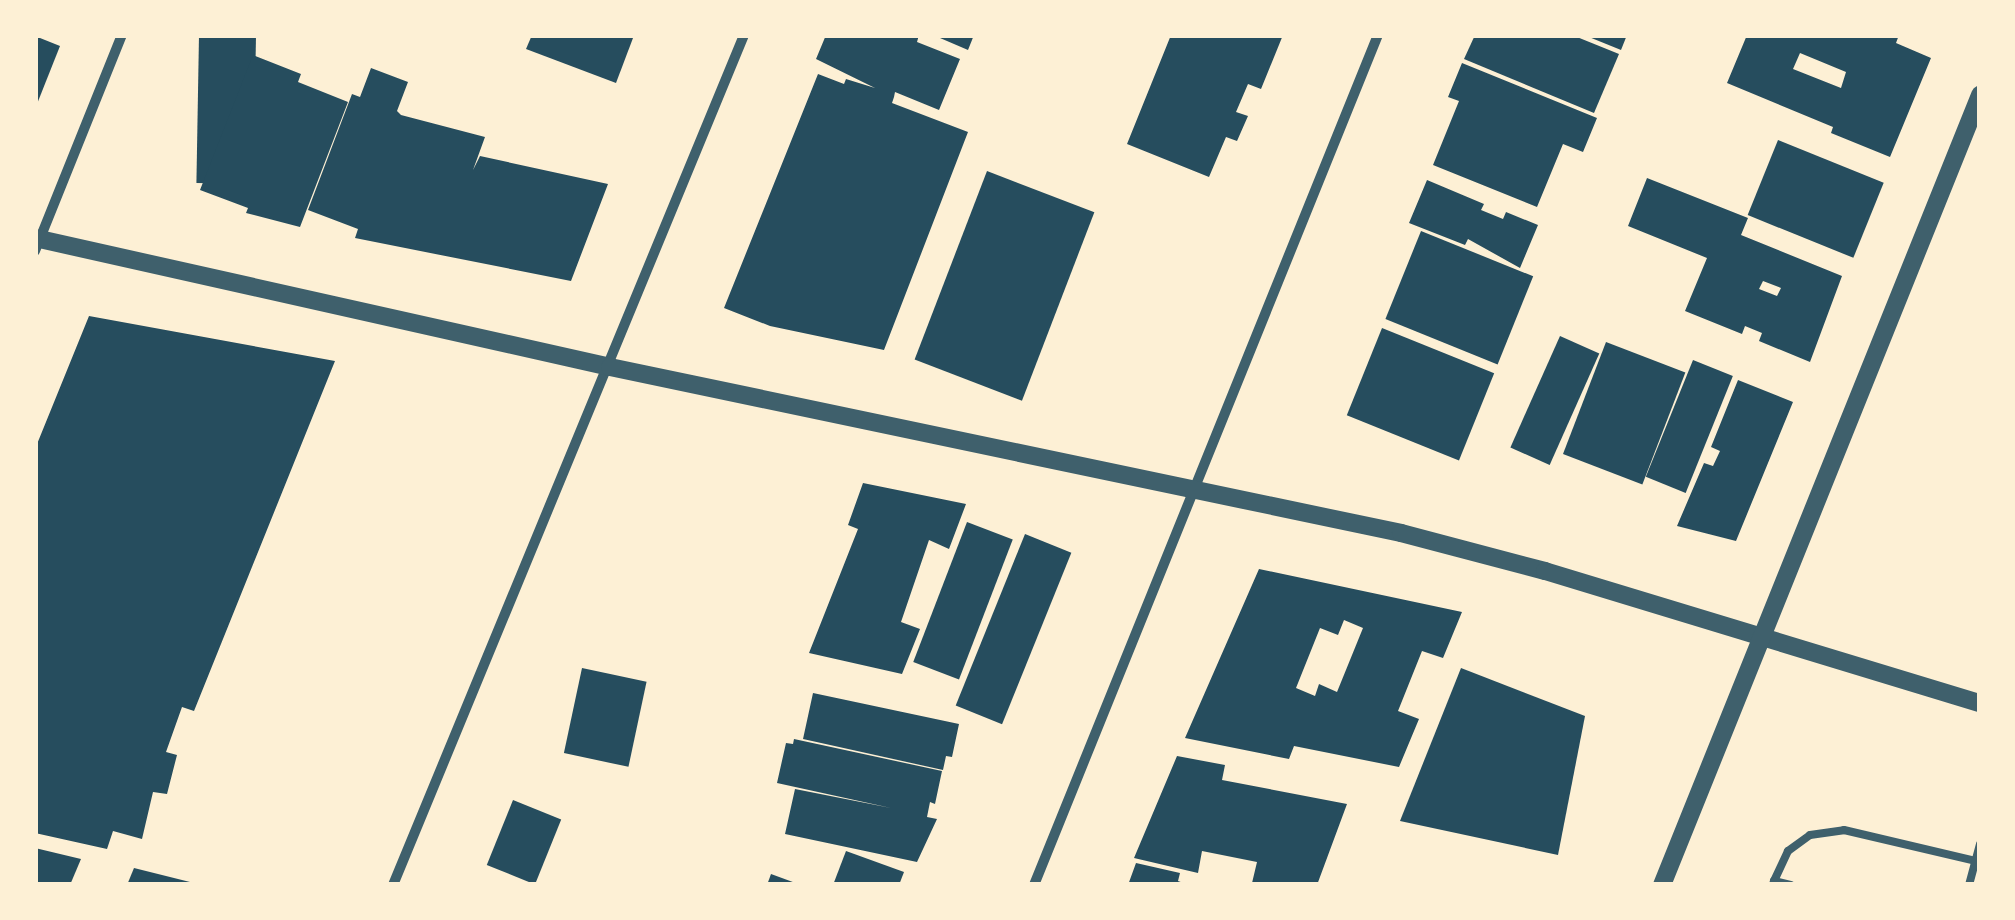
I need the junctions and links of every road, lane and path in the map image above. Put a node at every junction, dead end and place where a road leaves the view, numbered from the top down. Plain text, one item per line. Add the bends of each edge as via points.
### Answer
1 (122, 35) edge
2 (744, 35) edge
3 (1378, 35) edge
4 (1980, 94) edge
5 (37, 243) edge
6 (610, 367) junction
7 (1194, 488) junction
8 (1762, 640) junction
9 (1980, 703) edge
10 (1980, 844) edge
11 (1976, 861) junction
12 (1774, 883) edge
13 (393, 885) edge
14 (1034, 885) edge
15 (1662, 885) edge
16 (1791, 885) edge
17 (1969, 885) edge

1 - 5 street
2 - 6 street
3 - 7 street
4 - 8 street
5 - 6 street
6 - 7 street
6 - 13 street
7 - 8 street via 1478,552
7 - 14 street
8 - 9 street
8 - 15 street
10 - 11 lane
11 - 12 lane via 1844,830 1810,835 1788,851
11 - 17 lane
12 - 16 lane

